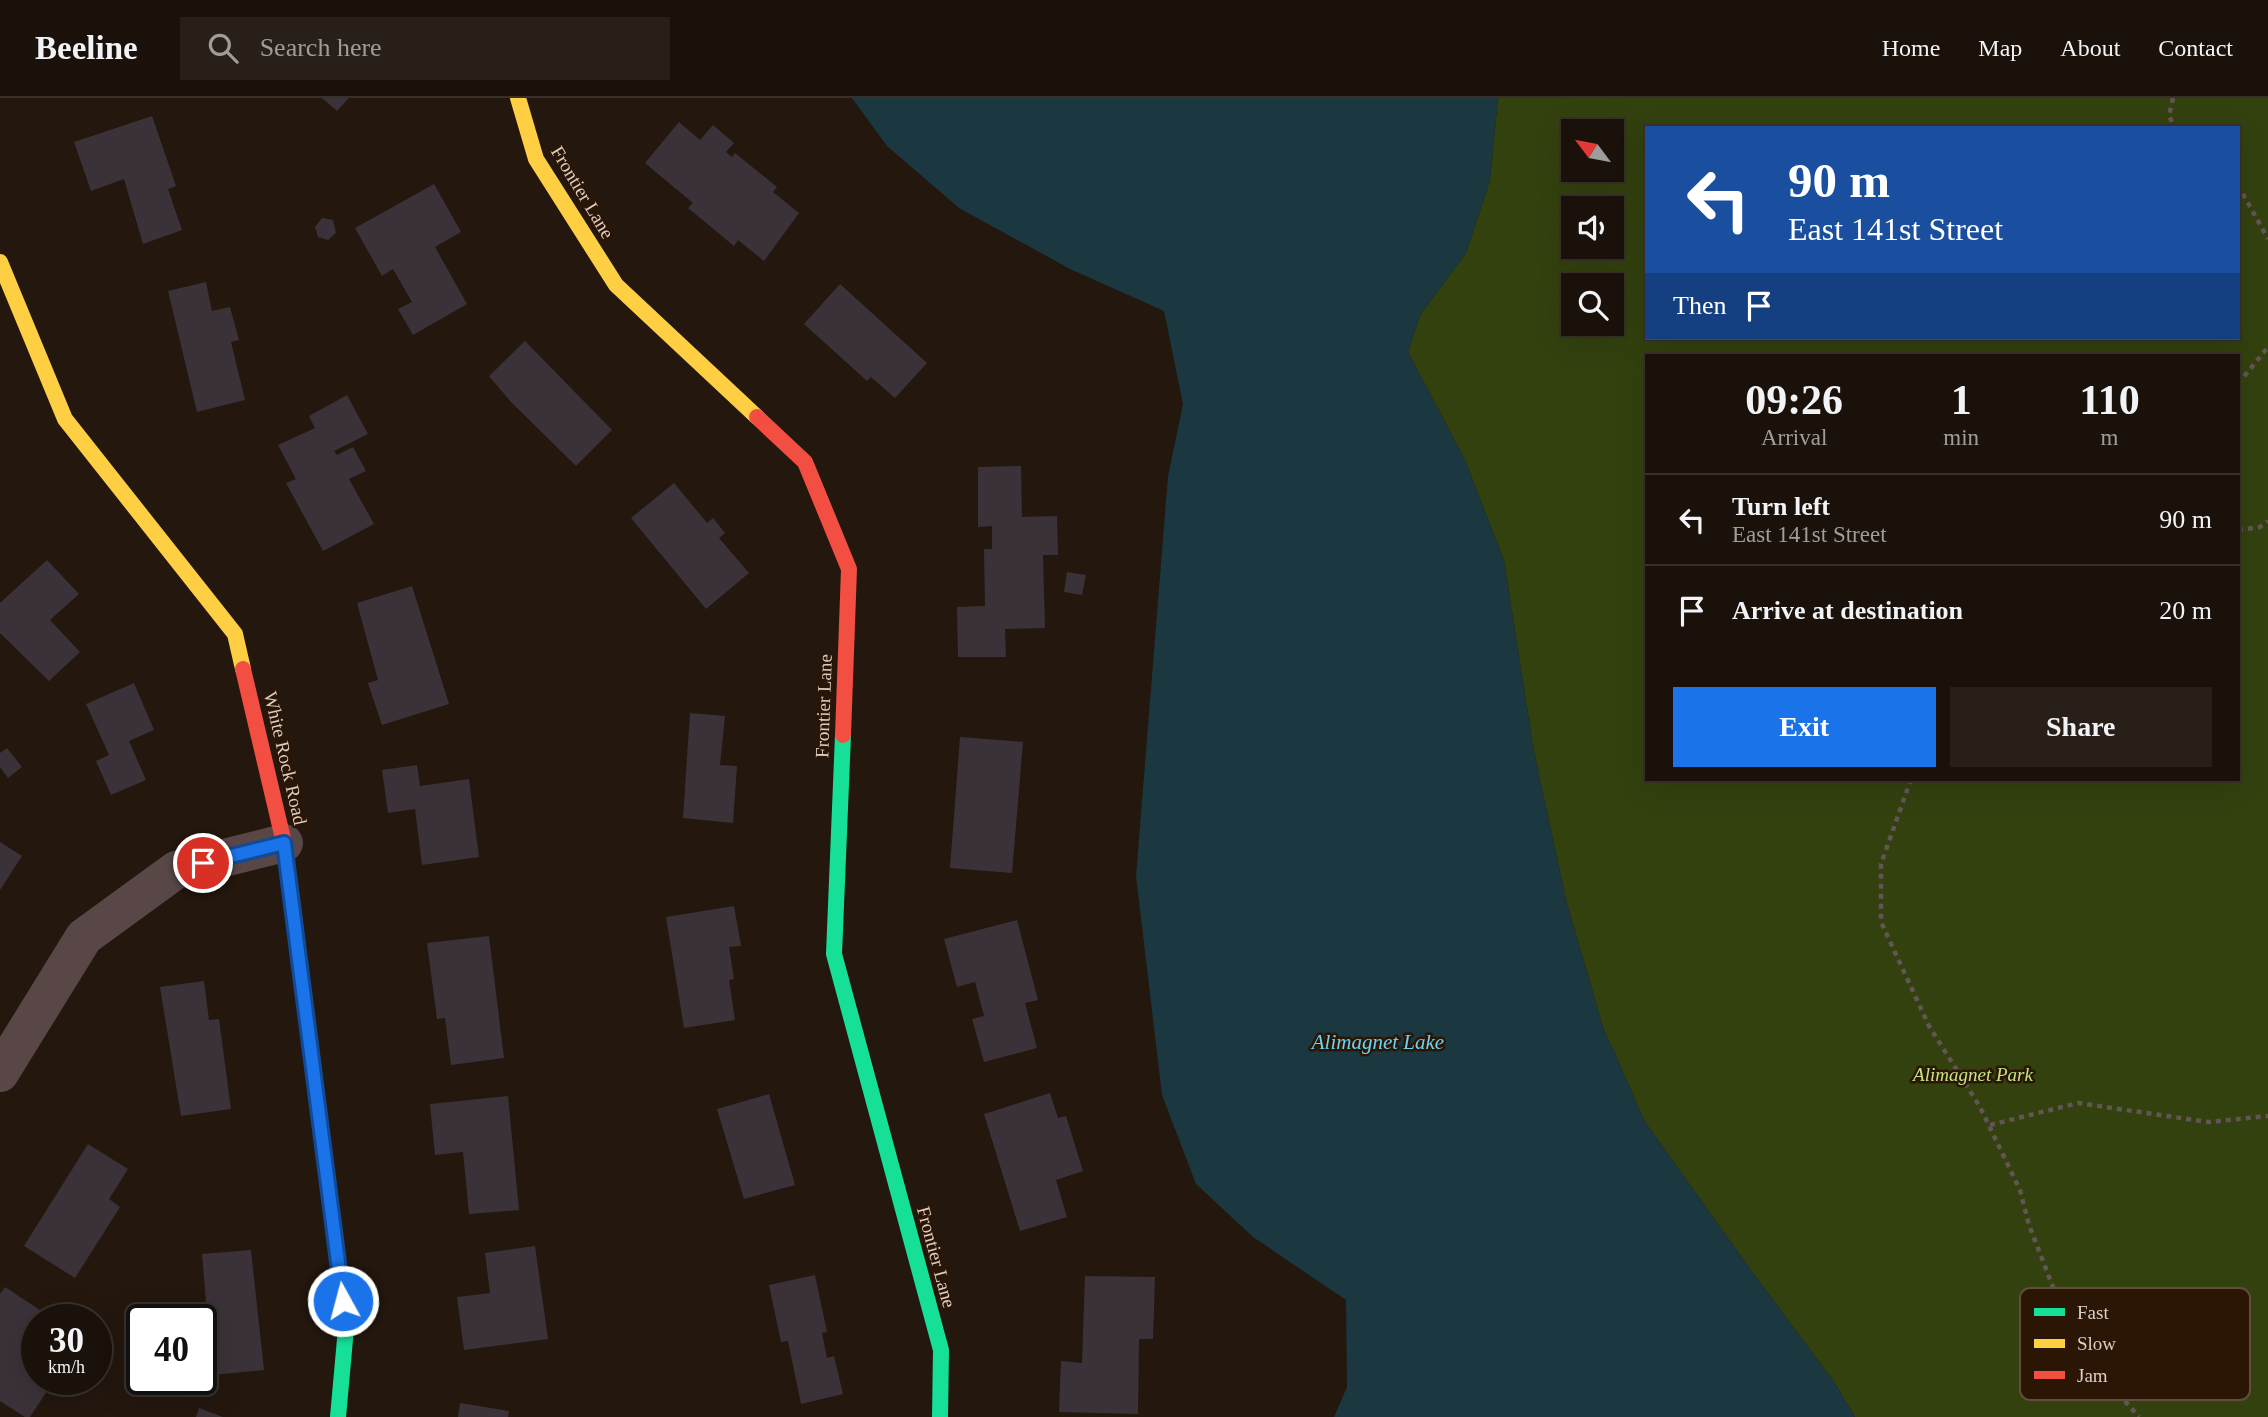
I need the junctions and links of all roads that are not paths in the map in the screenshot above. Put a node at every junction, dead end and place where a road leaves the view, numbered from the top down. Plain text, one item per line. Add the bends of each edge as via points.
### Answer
1 (518, 98) edge
2 (0, 262) edge
3 (284, 843) junction
4 (0, 1073) edge
5 (338, 1417) edge
6 (940, 1417) edge

1 - 6 street, Frontier Lane via 536,159 616,285 805,462 849,569 834,954 941,1350
2 - 3 street, White Rock Road via 65,419 235,634
3 - 4 street via 176,870 84,937
3 - 5 street, White Rock Road via 346,1328

